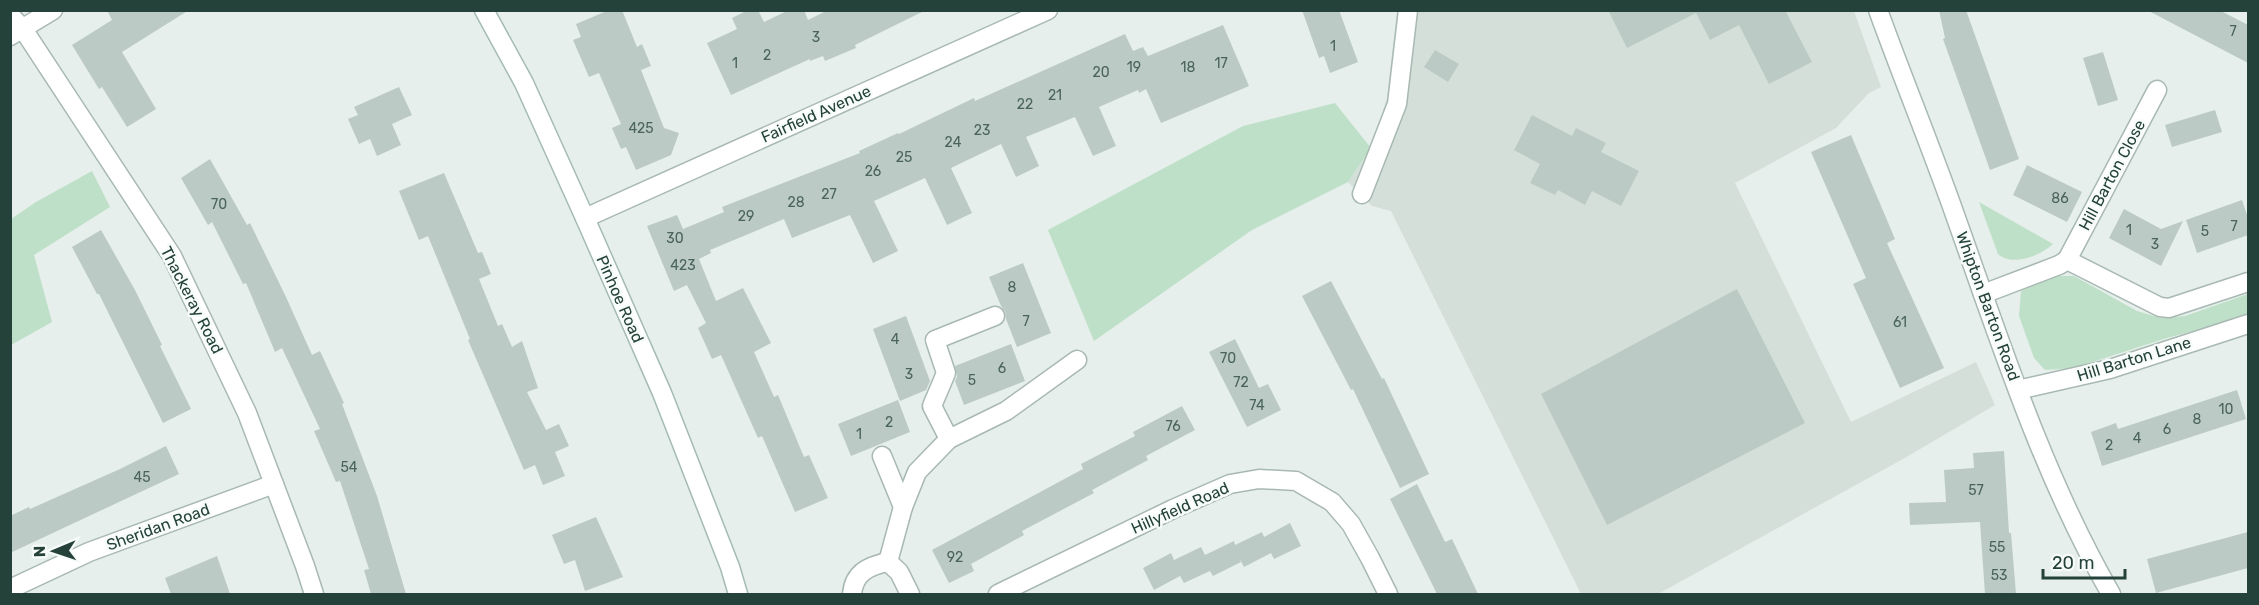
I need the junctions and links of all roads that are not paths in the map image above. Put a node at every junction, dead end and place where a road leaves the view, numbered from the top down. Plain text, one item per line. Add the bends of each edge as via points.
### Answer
1 (53, 10) edge
2 (484, 10) edge
3 (1048, 10) edge
4 (1408, 10) edge
5 (1878, 10) edge
6 (10, 15) edge
7 (17, 32) edge
8 (2157, 90) dead end
9 (1362, 194) dead end
10 (585, 218) junction
11 (2067, 260) junction
12 (2248, 282) edge
13 (1983, 294) junction
14 (995, 316) dead end
15 (2248, 324) edge
16 (1077, 360) dead end
17 (2018, 390) junction
18 (949, 439) junction
19 (882, 456) dead end
20 (274, 484) junction
21 (903, 507) junction
22 (888, 562) junction
23 (10, 589) edge
24 (314, 594) edge
25 (738, 594) edge
26 (852, 594) edge
27 (910, 594) edge
28 (998, 594) edge
29 (1388, 594) edge
30 (2112, 594) edge

1 - 7 street
2 - 10 street, Pinhoe Road via 524,83
3 - 10 street, Fairfield Avenue
4 - 9 street via 1397,104
5 - 13 street, Whipton Barton Road
6 - 7 street, Thackeray Road
7 - 20 street, Thackeray Road via 172,256 247,413
8 - 11 street, Hill Barton Close
10 - 25 street, Pinhoe Road via 662,393
11 - 12 street via 2160,307 2169,308
11 - 13 street
13 - 17 street, Whipton Barton Road
14 - 18 street via 935,340 946,373 932,406
15 - 17 street, Hill Barton Lane via 2110,369
16 - 18 street via 1006,411
17 - 30 street, Whipton Barton Road via 2071,519
18 - 21 street via 917,472
19 - 21 street
20 - 23 street, Sheridan Road via 89,552
20 - 24 street, Thackeray Road
21 - 22 street
22 - 26 street via 860,572
22 - 27 street via 899,572
28 - 29 street, Hillyfield Road via 1173,509 1230,484 1259,478 1296,481 1332,502 1351,524

